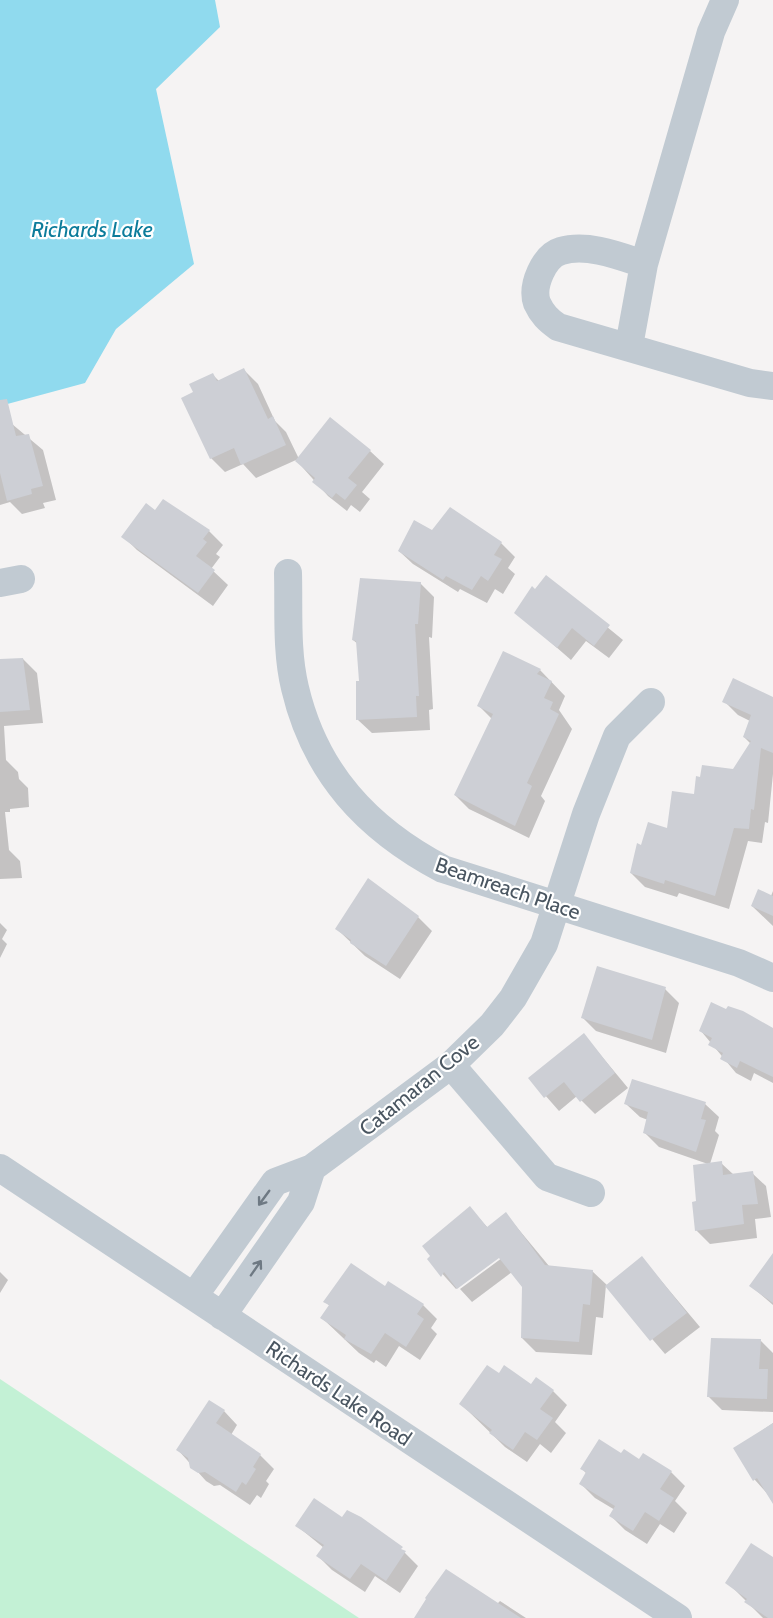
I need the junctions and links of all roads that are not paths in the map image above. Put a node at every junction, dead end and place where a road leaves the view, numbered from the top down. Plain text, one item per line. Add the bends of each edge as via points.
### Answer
1 (725, 0) edge
2 (644, 264) junction
3 (629, 346) junction
4 (773, 386) edge
5 (288, 573) dead end
6 (651, 702) dead end
7 (558, 906) junction
8 (773, 978) edge
9 (451, 1065) junction
10 (0, 1168) edge
11 (312, 1168) junction
12 (591, 1193) dead end
13 (194, 1296) junction
14 (222, 1316) junction
15 (678, 1618) edge

1 - 2 street via 711,32
2 - 3 street
2 - 3 street via 581,249 559,251 544,265 536,286 536,300 546,318 558,327
3 - 4 street via 750,383
5 - 7 street, Beamreach Place via 290,656 295,686 306,725 345,794 376,826 443,869
6 - 7 street, Catamaran Cove via 617,736 586,814
7 - 8 street, Beamreach Place via 739,963
7 - 9 street, Catamaran Cove via 544,944 513,998
9 - 11 street, Catamaran Cove
9 - 12 street via 547,1178
10 - 13 street, Richards Lake Road
11 -> 13 street, Catamaran Cove via 275,1182
14 -> 11 street via 301,1202
13 - 14 street, Richards Lake Road
14 - 15 street, Richards Lake Road

